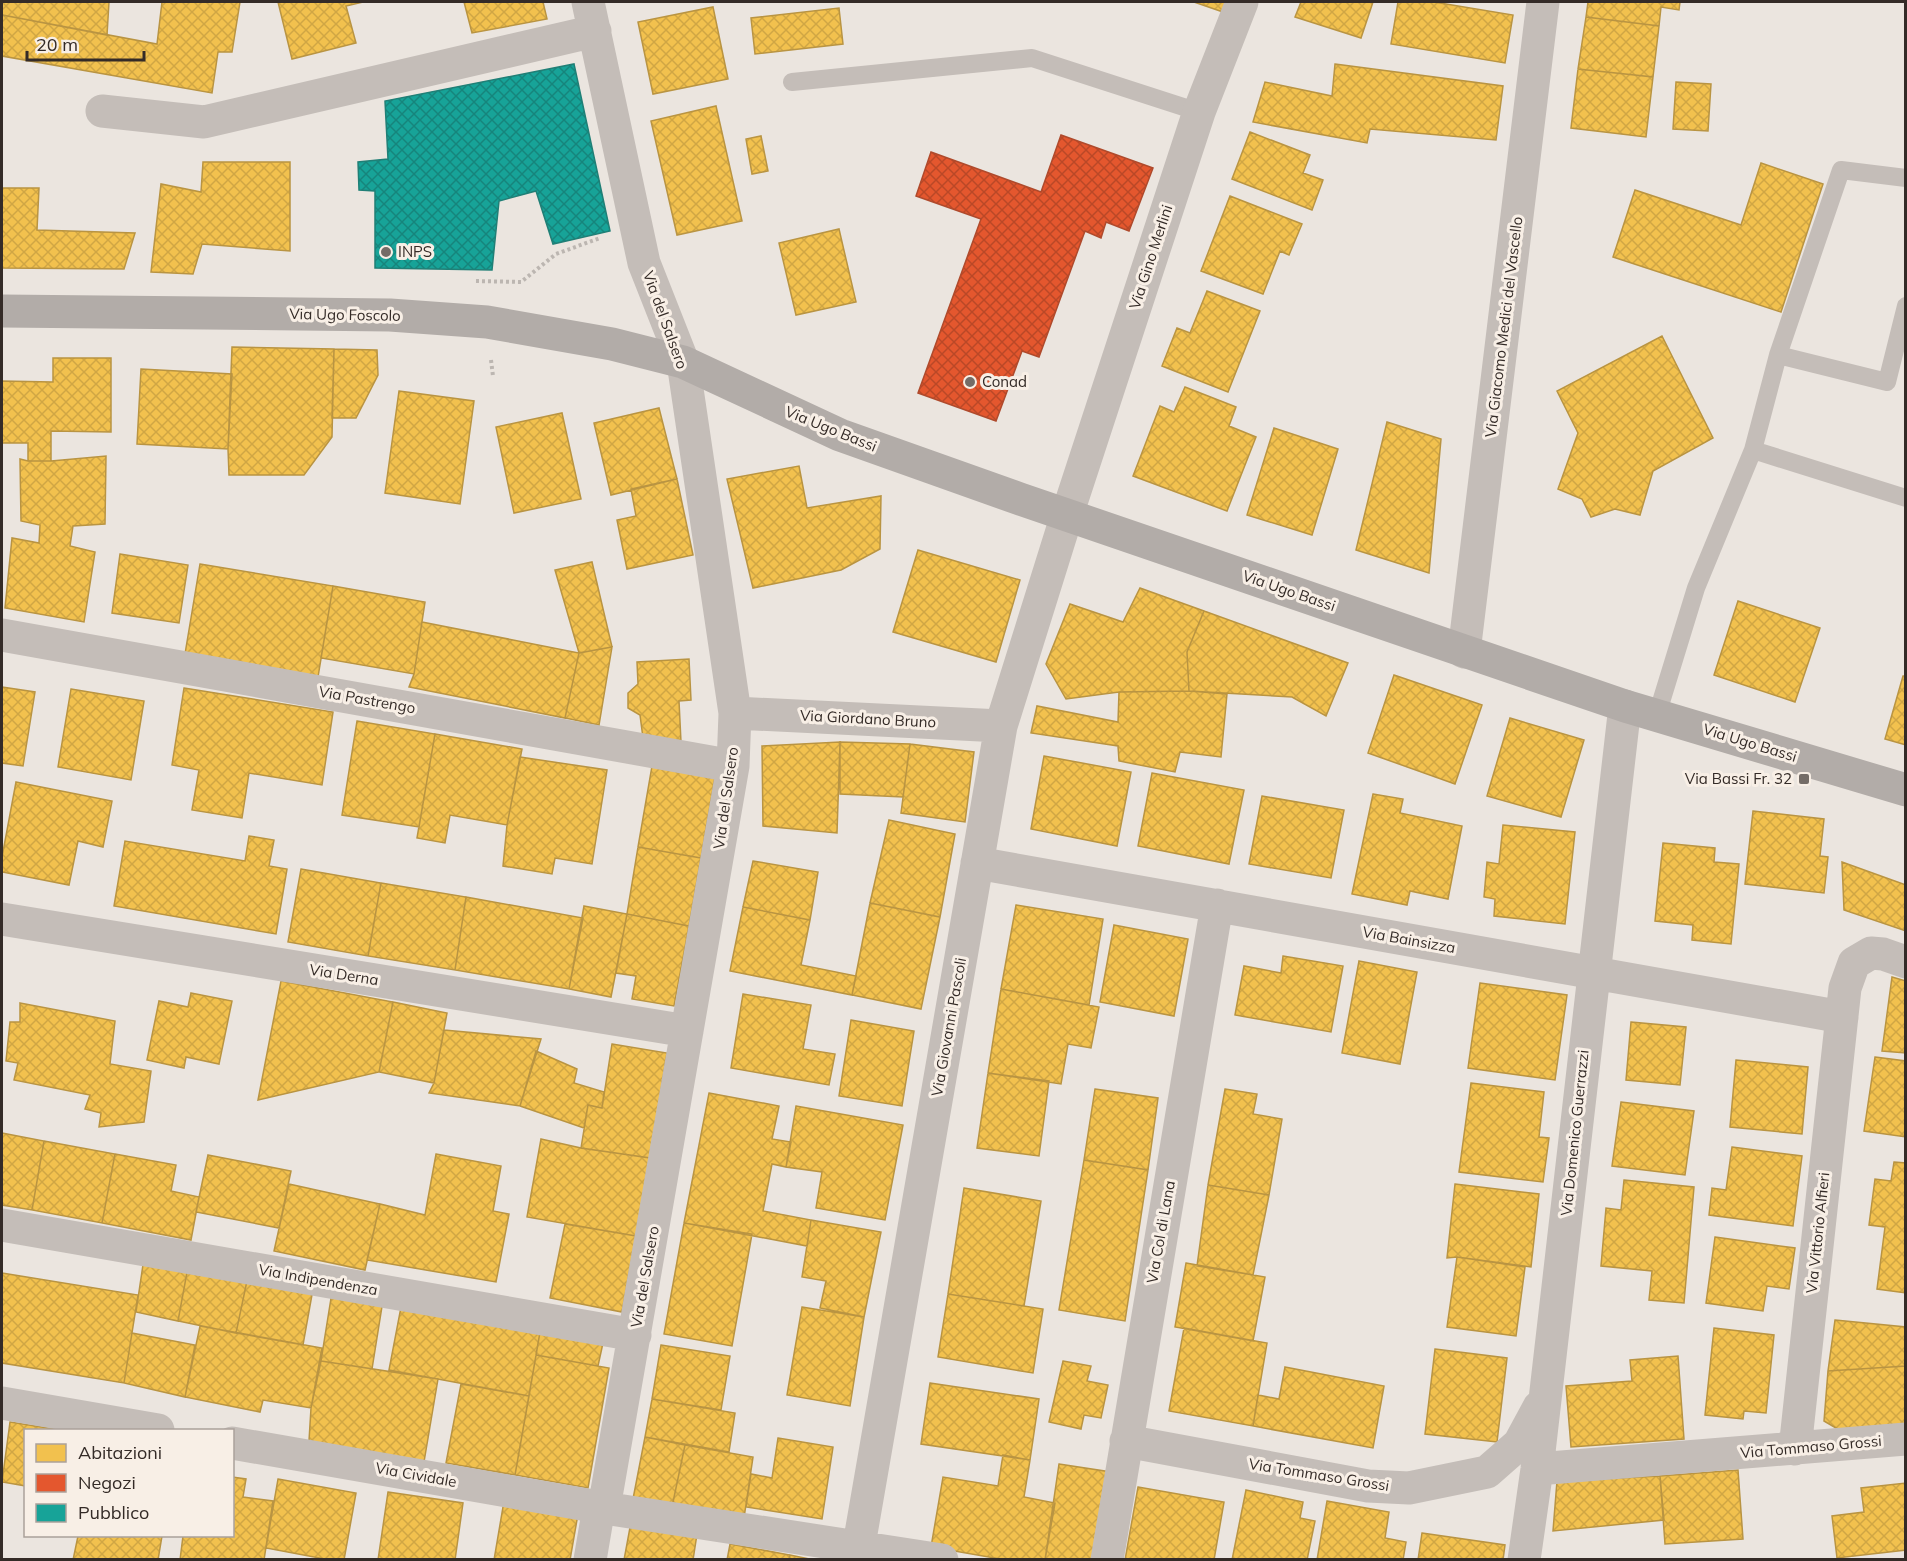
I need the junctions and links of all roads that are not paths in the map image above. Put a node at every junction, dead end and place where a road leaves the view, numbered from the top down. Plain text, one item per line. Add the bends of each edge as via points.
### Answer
1 (1242, 2) edge
2 (1543, 2) edge
3 (592, 16) edge
4 (792, 82) dead end
5 (102, 111) dead end
6 (1198, 112) junction
7 (1905, 178) edge
8 (1905, 306) edge
9 (2, 311) edge
10 (1778, 355) junction
11 (683, 362) junction
12 (1753, 450) junction
13 (1905, 498) edge
14 (1067, 514) junction
15 (2, 635) edge
16 (1464, 651) junction
17 (1625, 706) junction
18 (735, 713) junction
19 (1657, 715) junction
20 (1000, 726) junction
21 (733, 766) junction
22 (1905, 790) edge
23 (977, 863) junction
24 (1217, 905) junction
25 (2, 919) edge
26 (1905, 962) edge
27 (1593, 972) junction
28 (1842, 1017) junction
29 (687, 1031) junction
30 (2, 1225) edge
31 (635, 1335) junction
32 (1546, 1395) junction
33 (2, 1403) edge
34 (147, 1429) edge
35 (1905, 1438) edge
36 (1126, 1441) junction
37 (234, 1443) edge
38 (1795, 1449) junction
39 (1537, 1469) junction
40 (602, 1508) junction
41 (859, 1545) junction
42 (590, 1560) edge
43 (942, 1560) edge
44 (1107, 1560) edge
45 (1524, 1560) edge

1 - 6 street, Via Gino Merlini
2 - 16 street, Via Giacomo Medici del Vascello
3 - 5 street via 204,122
3 - 11 street, Via del Salsero via 644,263
4 - 6 lane via 1032,58
6 - 14 street, Via Gino Merlini
7 - 10 lane via 1841,170
8 - 10 lane via 1887,382
9 - 11 main road, Via Ugo Foscolo via 390,315 477,321 612,344
10 - 12 lane
11 - 14 main road, Via Ugo Bassi via 840,435
11 - 18 street, Via del Salsero
12 - 13 lane
12 - 19 lane via 1696,588
14 - 16 main road, Via Ugo Bassi
14 - 20 street, Via Giovanni Pascoli
15 - 21 street, Via Pastrengo
16 - 17 main road, Via Ugo Bassi
17 - 19 main road, Via Ugo Bassi
17 - 27 street, Via Domenico Guerrazzi
18 - 20 street, Via Giordano Bruno
18 - 21 street, Via del Salsero
19 - 22 main road, Via Ugo Bassi
20 - 23 street, Via Giovanni Pascoli
21 - 29 street, Via del Salsero
23 - 24 street, Via Bainsizza
23 - 41 street, Via Giovanni Pascoli
24 - 27 street, Via Bainsizza
24 - 36 street, Via Col di Lana
25 - 29 street, Via Derna
26 - 28 street, Via Vittorio Alfieri via 1871,953 1854,963 1845,988
27 - 28 street, Via Bainsizza
27 - 32 street, Via Domenico Guerrazzi
28 - 38 street, Via Vittorio Alfieri
29 - 31 street, Via del Salsero
30 - 31 street, Via Indipendenza
31 - 40 street, Via del Salsero
32 - 36 street, Via Tommaso Grossi via 1519,1444 1487,1472 1409,1488 1368,1486
32 - 39 street, Via Domenico Guerrazzi
33 - 34 street
35 - 38 street, Via Tommaso Grossi
36 - 44 street, Via Col di Lana
37 - 40 street, Via Cividale
38 - 39 street, Via Tommaso Grossi
39 - 45 street, Via Domenico Guerrazzi
40 - 41 street, Via Cividale
40 - 42 street, Via del Salsero
41 - 43 street, Via Cividale

